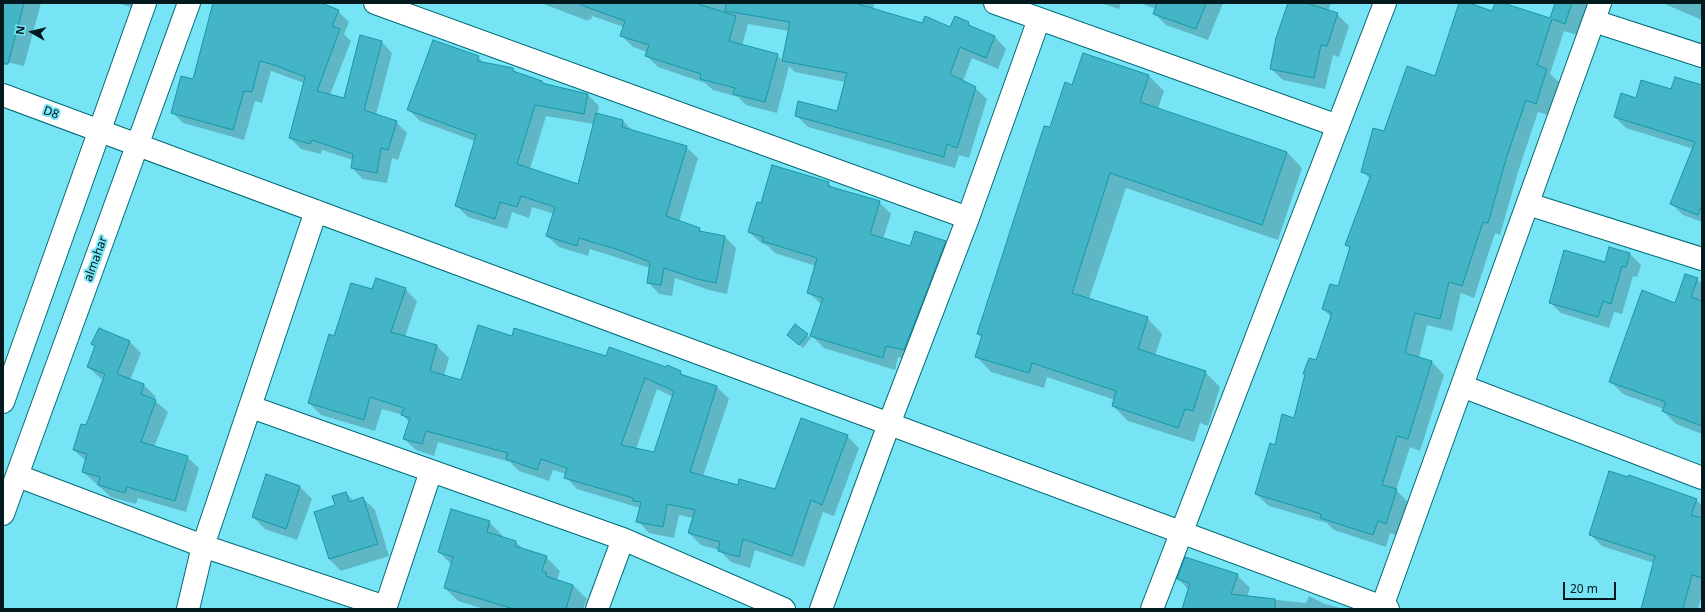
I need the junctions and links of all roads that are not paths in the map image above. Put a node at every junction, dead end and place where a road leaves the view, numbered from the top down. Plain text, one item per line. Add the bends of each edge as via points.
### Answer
1 (145, 3) edge
2 (189, 3) edge
3 (995, 3) edge
4 (1385, 3) edge
5 (384, 5) edge
6 (1597, 12) edge
7 (1039, 19) junction
8 (1702, 56) edge
9 (3, 95) edge
10 (1338, 126) junction
11 (99, 130) junction
12 (138, 144) junction
13 (1528, 204) junction
14 (316, 211) junction
15 (968, 218) junction
16 (1702, 259) edge
17 (1462, 386) junction
18 (3, 402) edge
19 (251, 407) junction
20 (889, 424) junction
21 (431, 471) junction
22 (18, 476) junction
23 (1702, 478) edge
24 (3, 514) edge
25 (1182, 532) junction
26 (623, 539) junction
27 (203, 546) junction
28 (385, 608) edge
29 (1385, 608) edge
30 (188, 609) edge
31 (597, 609) edge
32 (784, 609) edge
33 (821, 609) edge
34 (1152, 609) edge

1 - 11 street
2 - 12 street, almahar
3 - 7 street
4 - 10 street
5 - 15 street
6 - 8 street
6 - 13 street
7 - 10 street
7 - 15 street
9 - 11 street, D8
10 - 25 street
11 - 12 street, D8
11 - 18 street
12 - 14 street, D8
12 - 22 street, almahar
13 - 16 street
13 - 17 street
14 - 19 street
14 - 20 street, D8
15 - 20 street
17 - 23 street
17 - 29 street
19 - 21 street
19 - 27 street
20 - 25 street, D8
20 - 33 street
21 - 26 street
21 - 28 street
22 - 24 street, almahar
22 - 27 street
25 - 29 street, D8
25 - 34 street
26 - 31 street
26 - 32 street
27 - 28 street
27 - 30 street

